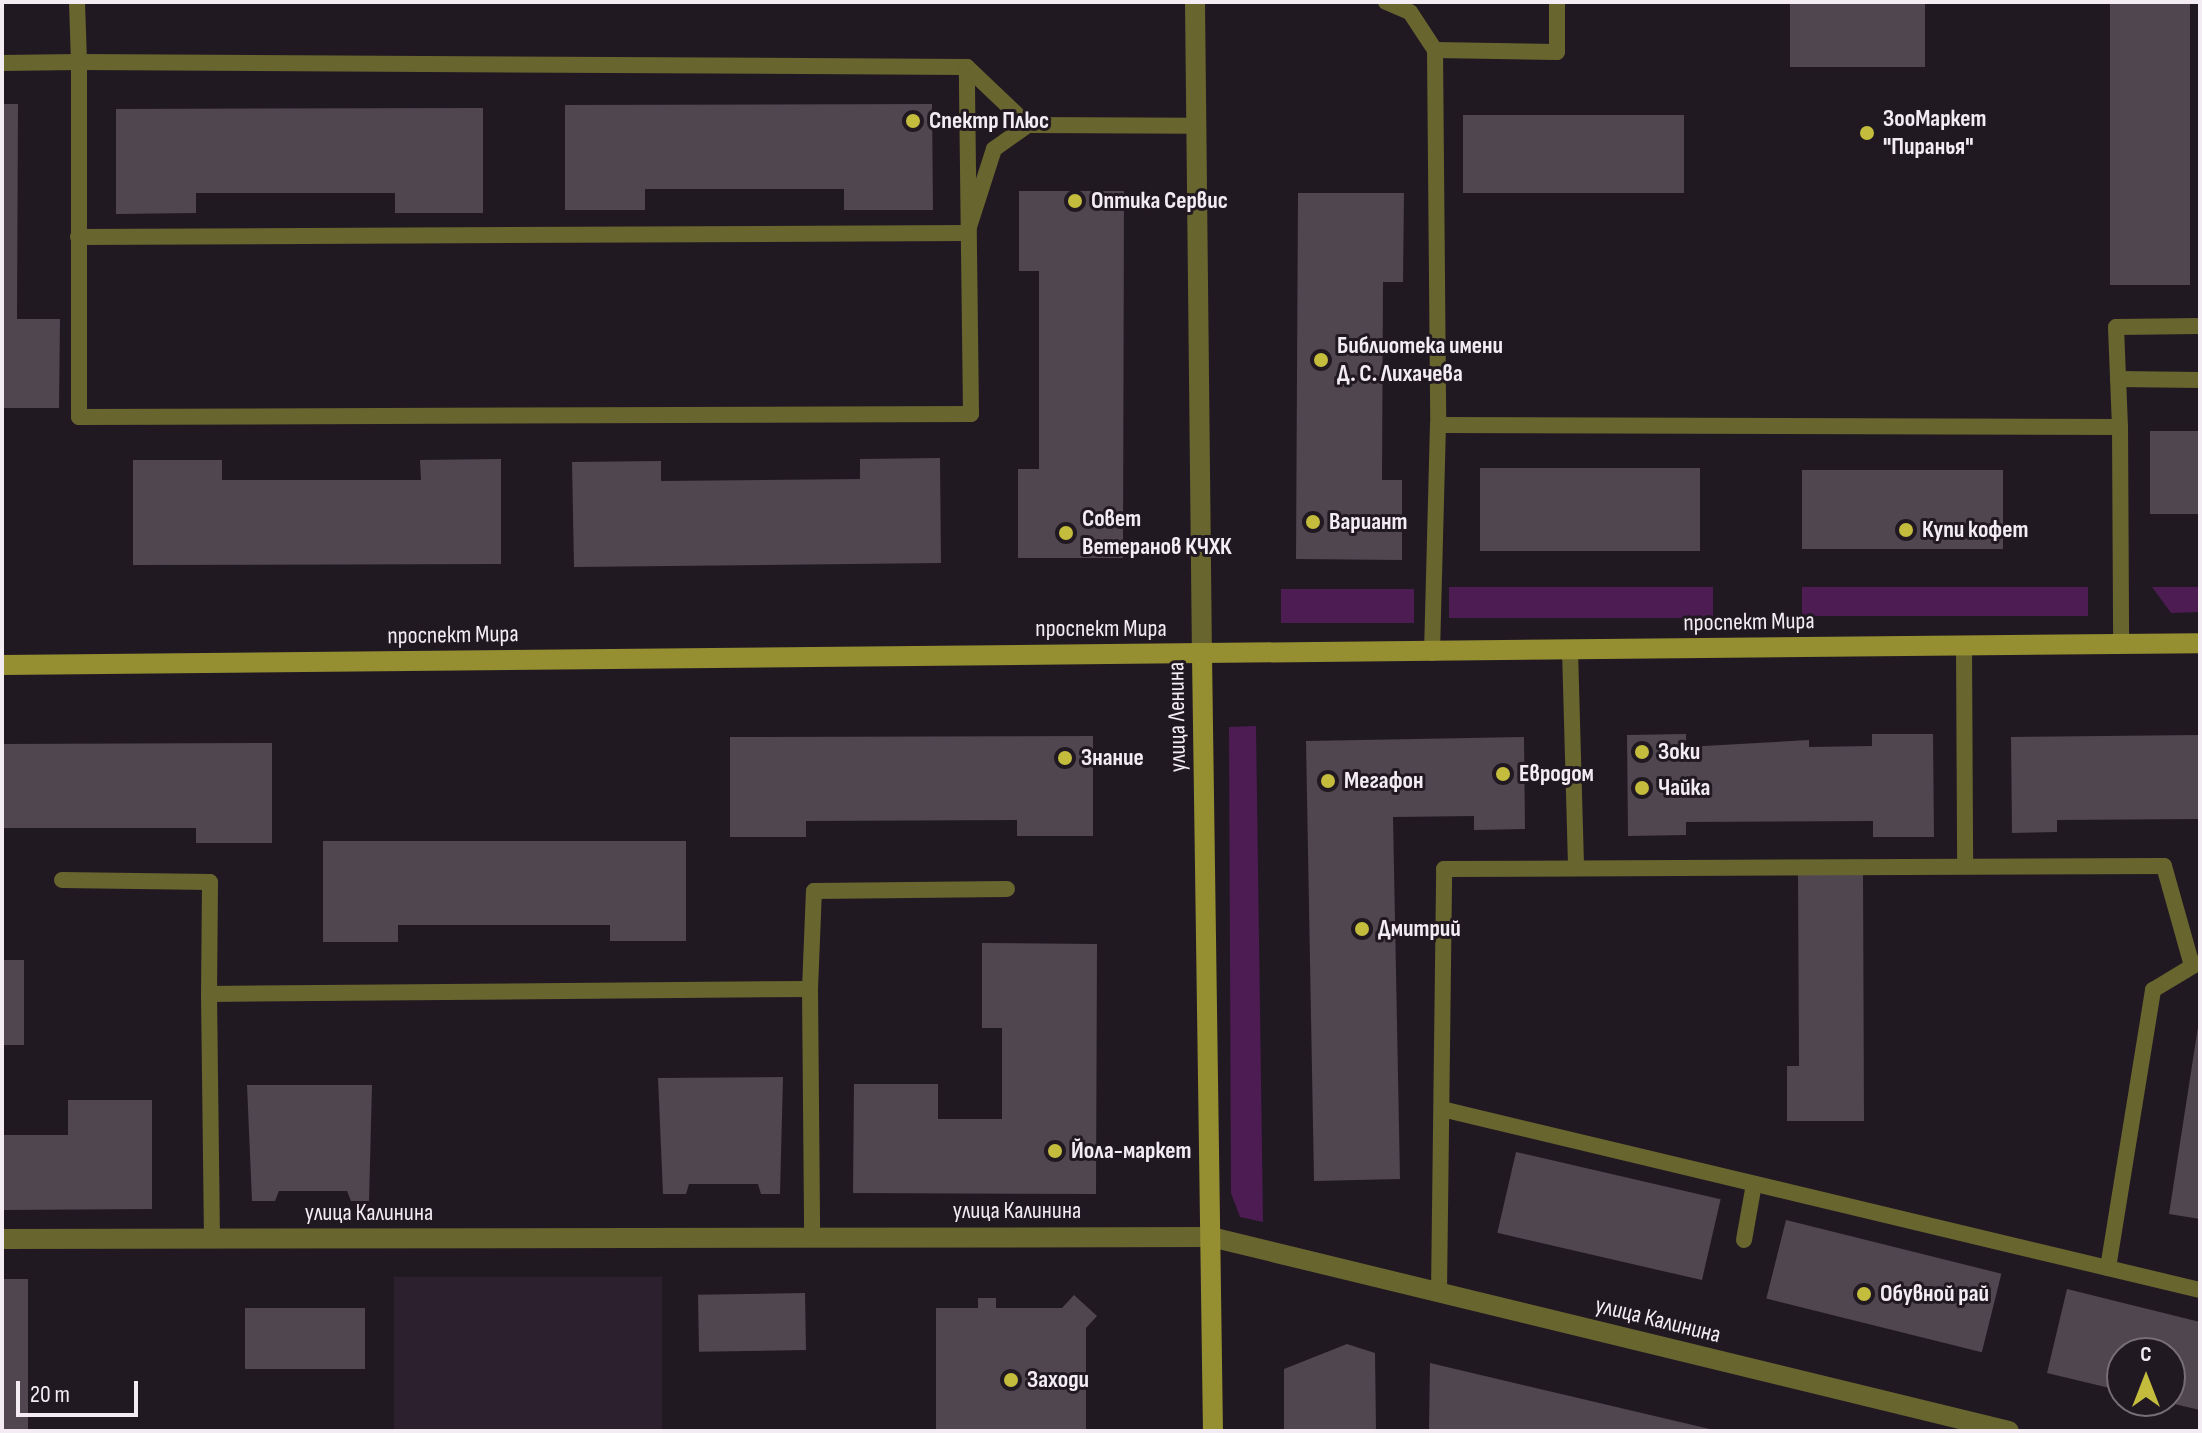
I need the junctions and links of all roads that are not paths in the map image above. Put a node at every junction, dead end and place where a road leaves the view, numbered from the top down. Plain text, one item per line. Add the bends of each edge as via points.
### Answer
1 (77, 2) edge
2 (1195, 2) edge
3 (1386, 2) edge
4 (1557, 2) edge
5 (1435, 50) junction
6 (79, 62) junction
7 (2, 63) edge
8 (967, 67) junction
9 (1028, 125) junction
10 (1195, 126) junction
11 (967, 233) junction
12 (78, 237) junction
13 (2200, 326) edge
14 (2118, 379) junction
15 (2200, 380) edge
16 (1438, 425) junction
17 (2120, 427) junction
18 (2200, 643) edge
19 (2121, 644) junction
20 (1964, 645) junction
21 (1570, 650) junction
22 (1432, 653) junction
23 (1202, 655) junction
24 (2, 665) edge
25 (1965, 865) junction
26 (1576, 867) junction
27 (62, 880) dead end
28 (1007, 889) dead end
29 (2195, 963) edge
30 (810, 989) junction
31 (209, 994) junction
32 (1446, 1110) junction
33 (1754, 1184) junction
34 (812, 1237) junction
35 (1211, 1237) junction
36 (2, 1239) edge
37 (212, 1240) junction
38 (1744, 1240) dead end
39 (2108, 1268) junction
40 (2200, 1290) edge
41 (1439, 1293) junction
42 (1213, 1431) edge
43 (2009, 1431) edge

1 - 6 lane
2 - 10 street, улица Ленина
3 - 5 lane via 1410,12
4 - 5 lane via 1557,52
5 - 16 lane
6 - 7 lane
6 - 8 lane
6 - 12 lane
8 - 9 lane
8 - 11 lane
9 - 10 lane
9 - 11 lane via 994,149
10 - 23 street, улица Ленина
11 - 12 lane
11 - 12 lane via 971,414 79,417
13 - 14 lane via 2116,327
14 - 15 lane
14 - 17 lane
16 - 17 lane
16 - 22 lane
17 - 19 lane
18 - 19 main road, проспект Мира
19 - 20 main road, проспект Мира
20 - 21 main road, проспект Мира
20 - 25 lane
21 - 22 main road, проспект Мира
21 - 26 lane
22 - 23 main road, проспект Мира
23 - 24 main road, проспект Мира
23 - 35 main road, улица Ленина
25 - 26 lane
25 - 29 lane via 2164,866
26 - 32 lane via 1444,869
27 - 31 lane via 210,882
28 - 30 lane via 814,891
29 - 39 lane via 2153,990
30 - 31 lane
30 - 34 lane
31 - 37 lane
32 - 33 lane
32 - 41 lane
33 - 38 lane
33 - 39 lane
34 - 35 street, улица Калинина
34 - 37 street, улица Калинина
35 - 41 street, улица Калинина
35 - 42 main road, улица Ленина
36 - 37 street, улица Калинина
39 - 40 lane
41 - 43 street, улица Калинина

